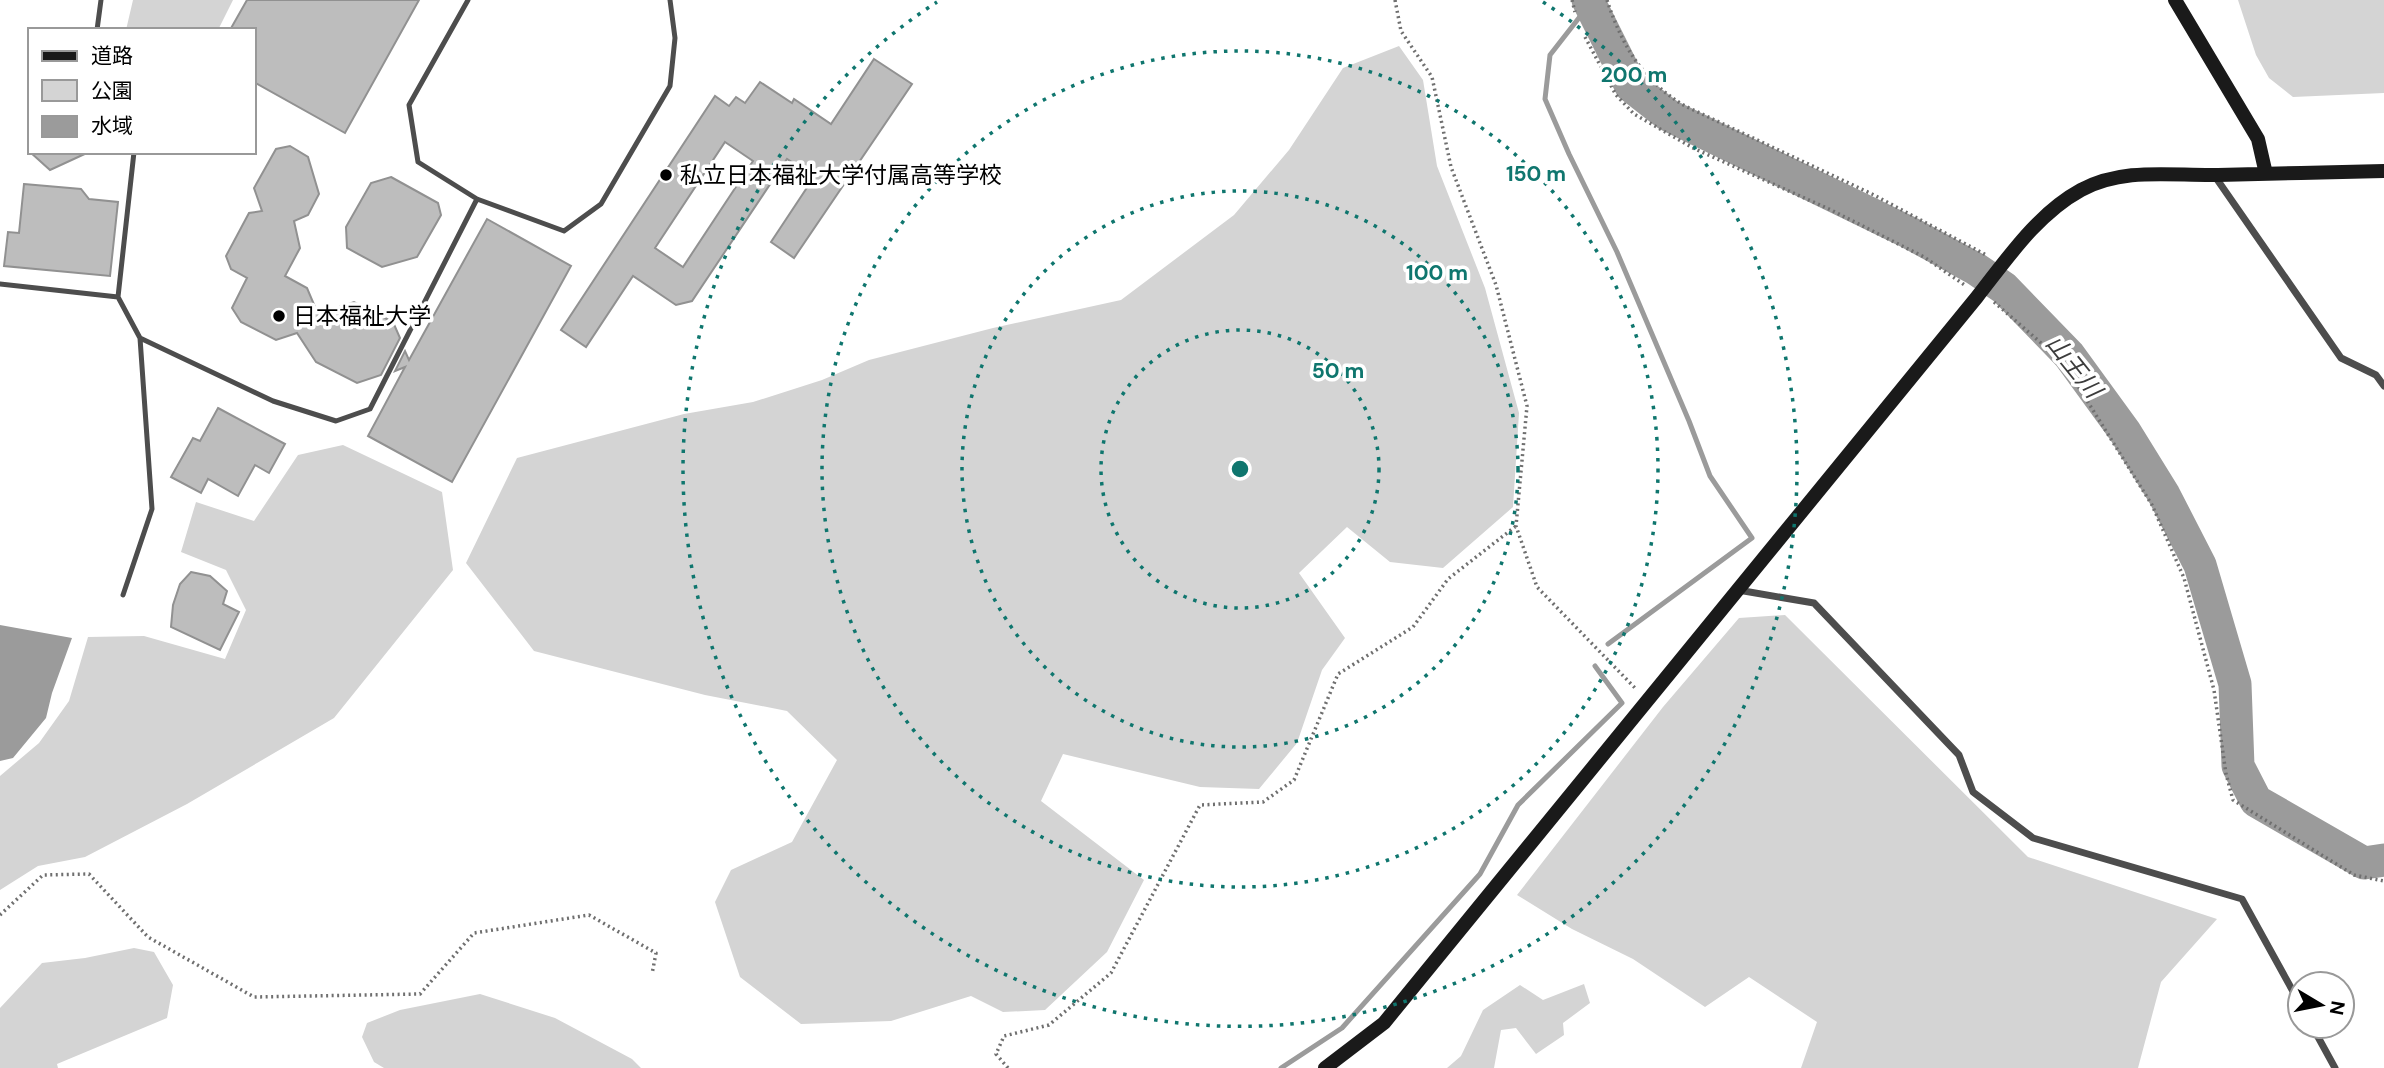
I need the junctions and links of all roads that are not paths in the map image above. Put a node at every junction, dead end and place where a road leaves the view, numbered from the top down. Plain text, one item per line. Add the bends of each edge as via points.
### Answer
1 (101, 0) edge
2 (468, 0) edge
3 (670, 0) edge
4 (2175, 0) edge
5 (97, 28) edge
6 (134, 154) edge
7 (2384, 171) edge
8 (2266, 173) junction
9 (2213, 175) junction
10 (477, 199) junction
11 (0, 284) edge
12 (118, 297) junction
13 (140, 338) junction
14 (2384, 386) edge
15 (1737, 590) junction
16 (123, 595) dead end
17 (2286, 979) edge
18 (2320, 1040) edge
19 (1325, 1068) edge
20 (2335, 1068) edge

1 - 5 lane
2 - 10 lane via 408,105 418,162
3 - 10 lane via 675,38 670,86 601,204 564,231
4 - 8 street via 2258,139
6 - 12 lane
7 - 8 street
8 - 9 street
9 - 14 street via 2341,358 2376,375
9 - 15 street via 2135,174 2102,181 2046,216 2001,263
10 - 13 lane via 370,409 335,421 273,401
11 - 12 lane
12 - 13 lane
13 - 16 lane via 152,509
15 - 17 street via 1814,603 1959,755 1973,792 2033,838 2242,899
15 - 19 street via 1384,1023
18 - 20 street

